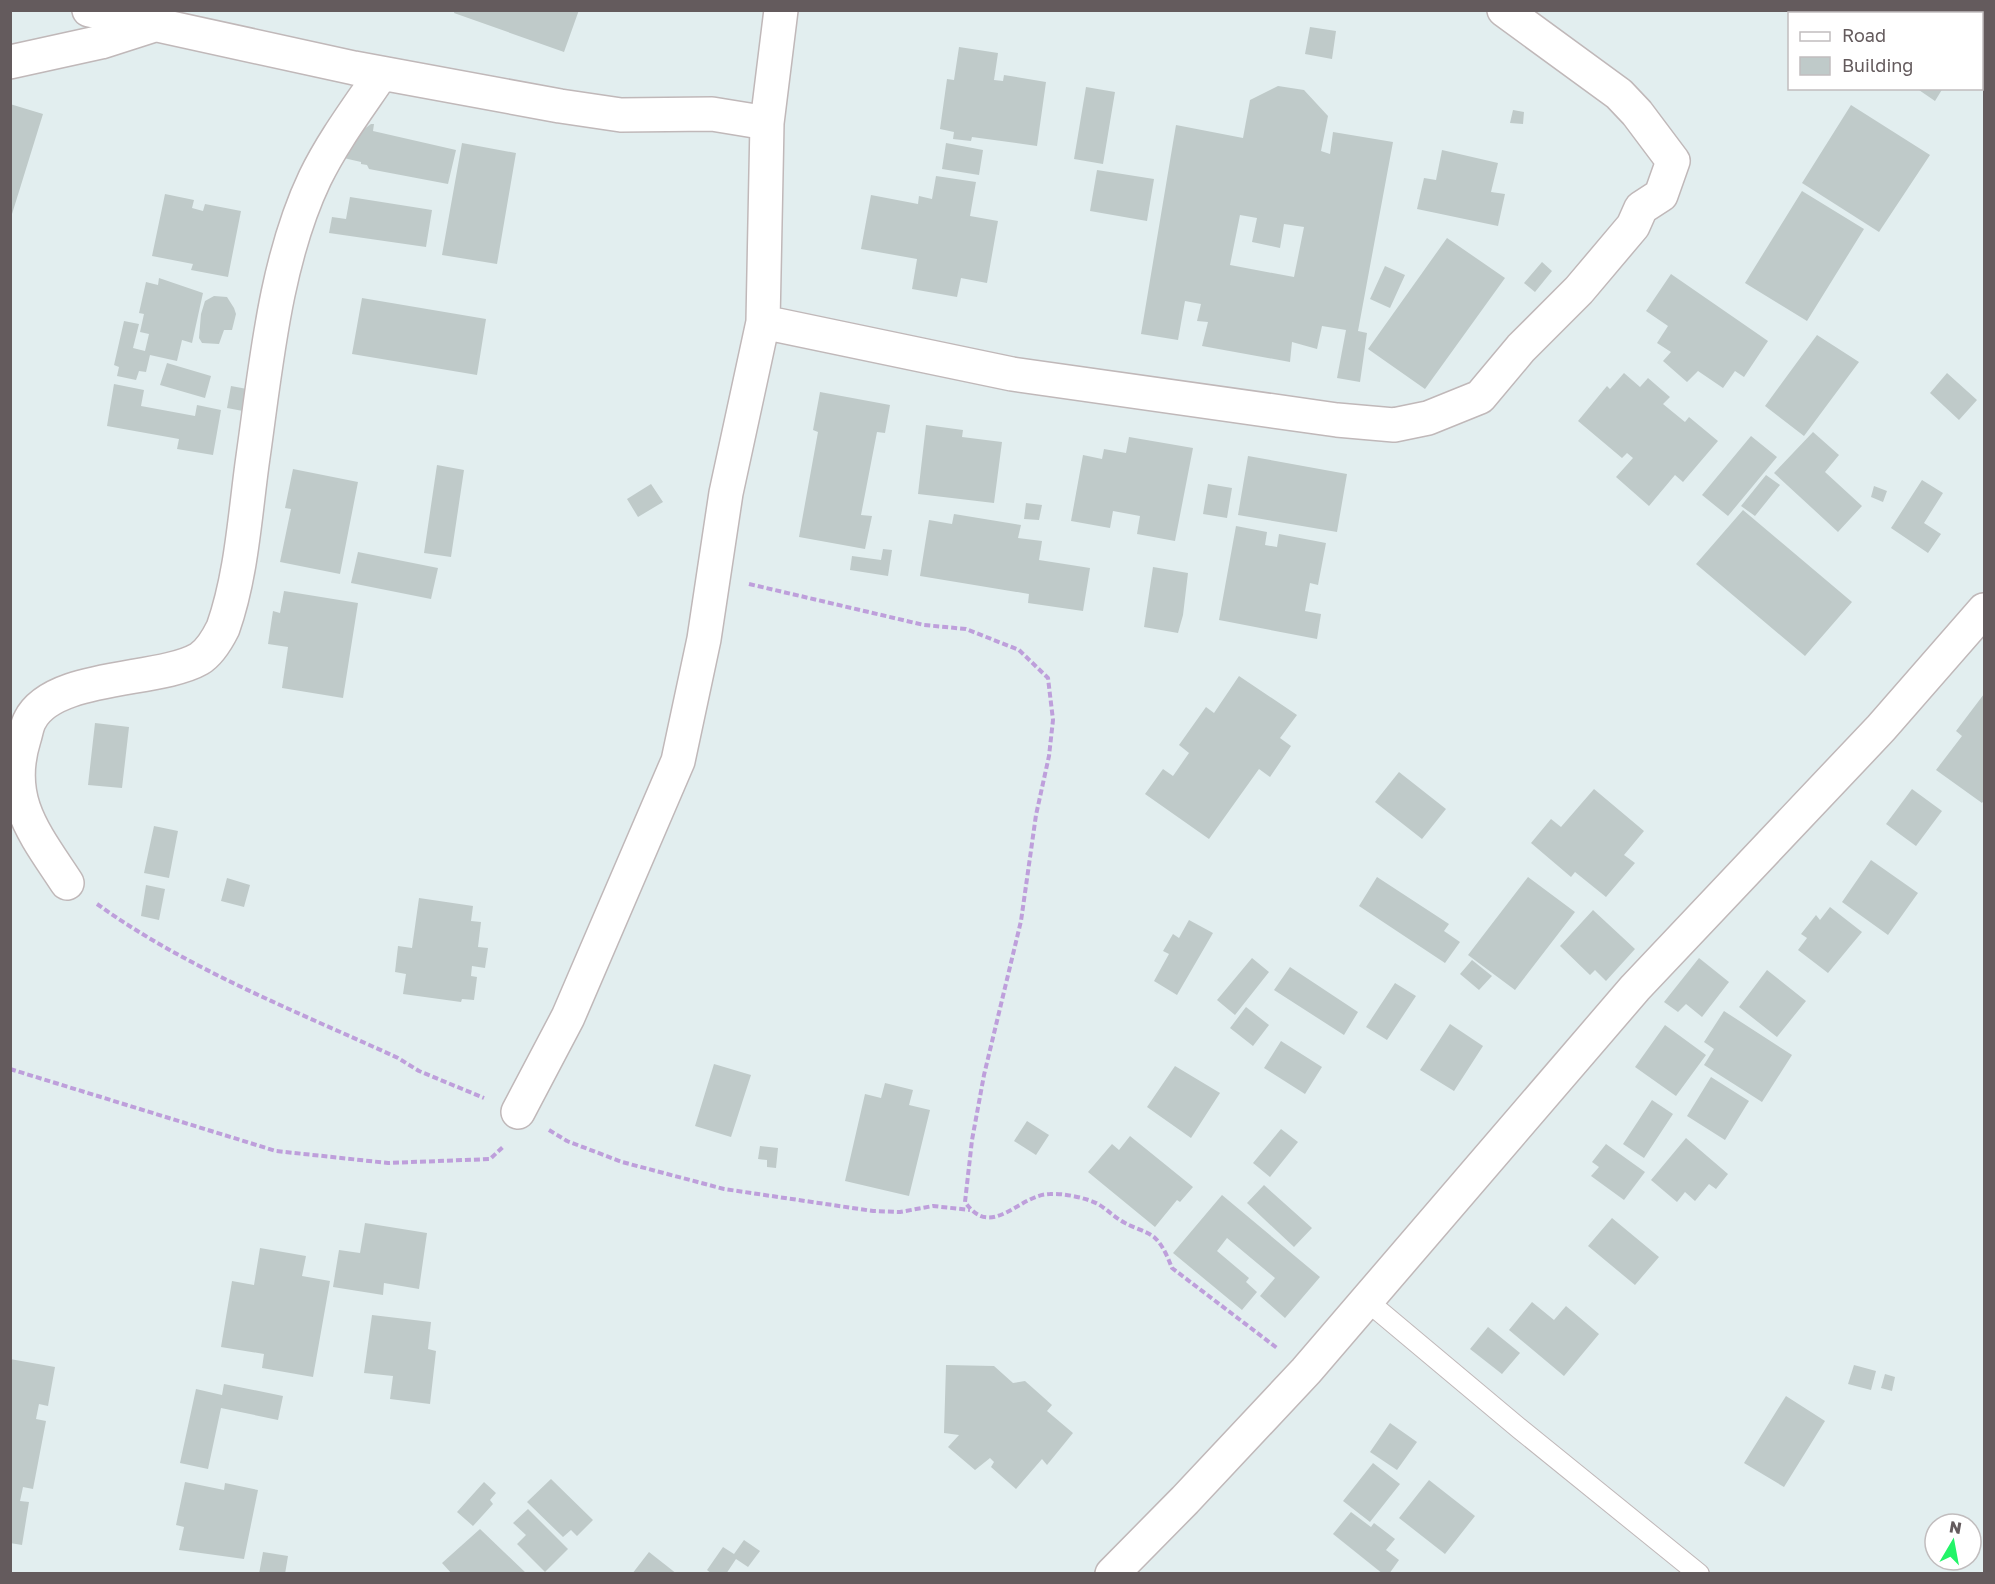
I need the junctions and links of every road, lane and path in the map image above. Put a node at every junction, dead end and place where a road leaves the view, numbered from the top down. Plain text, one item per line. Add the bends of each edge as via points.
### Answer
1 (89, 10) edge
2 (781, 10) edge
3 (1504, 10) edge
4 (159, 24) junction
5 (10, 62) edge
6 (381, 74) junction
7 (767, 123) junction
8 (763, 322) junction
9 (713, 576) junction
10 (1984, 610) edge
11 (67, 883) joint
12 (10, 1070) edge
13 (518, 1112) junction
14 (970, 1210) junction
15 (1366, 1300) junction
16 (1306, 1371) junction
17 (1112, 1574) edge
18 (1699, 1574) edge

1 - 4 street
2 - 7 street
3 - 8 street via 1619,94 1673,161 1661,195 1641,208 1633,226 1579,290 1521,348 1480,397 1428,418 1394,425 1338,420 1012,374
4 - 5 street via 101,42
4 - 6 street
6 - 7 street via 621,115 712,114
6 - 11 street via 332,146 314,179 295,230 268,353 236,573 222,630 199,658 71,690 47,702 31,718 17,761 20,802
7 - 8 street
8 - 9 street via 726,493
9 - 13 street via 678,761 568,1017
9 - 14 path via 924,625 966,629 1020,650 1048,678 1053,720 1049,756 1021,921 997,1012 972,1140 965,1202
10 - 15 street via 1881,729 1635,988
11 - 13 path via 139,933 193,963 419,1071
12 - 13 path via 276,1151 338,1160 388,1163 490,1159 507,1143
13 - 14 path via 567,1141 686,1181 873,1211 900,1212 933,1206
14 - 16 path via 981,1216 997,1217 1049,1193 1097,1203 1154,1237 1172,1268
15 - 16 street
15 - 18 lane
16 - 17 street

